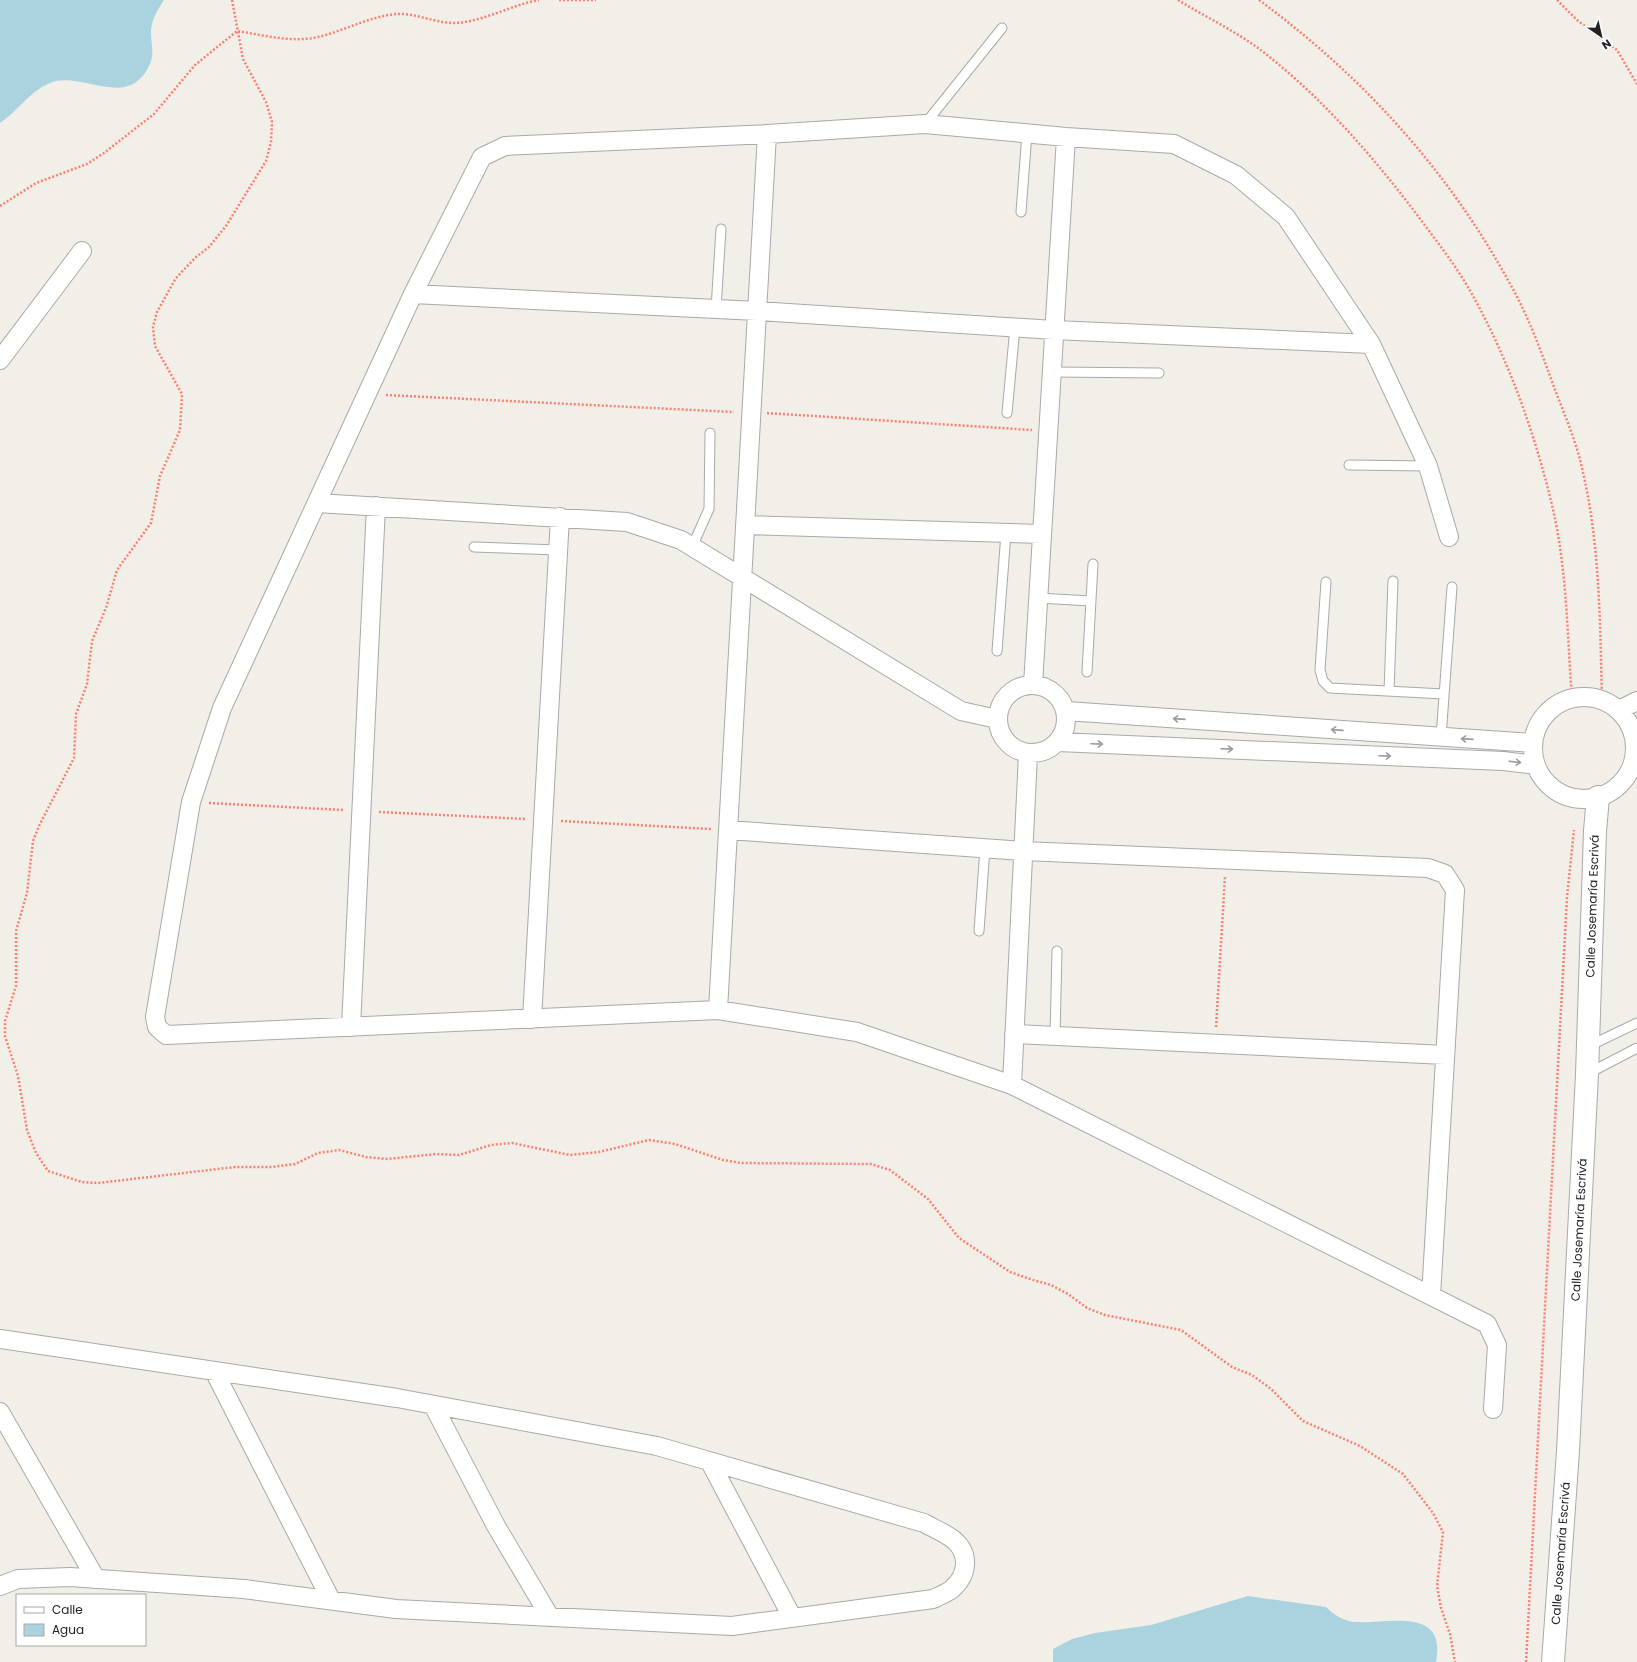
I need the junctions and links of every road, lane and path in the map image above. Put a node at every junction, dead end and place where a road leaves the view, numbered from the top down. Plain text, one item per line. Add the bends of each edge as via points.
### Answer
1 (232, 0) edge
2 (540, 0) edge
3 (559, 0) edge
4 (596, 0) edge
5 (1178, 0) edge
6 (1259, 0) edge
7 (1557, 0) edge
8 (1002, 28) dead end
9 (237, 31) junction
10 (1637, 84) edge
11 (925, 124) junction
12 (1027, 133) junction
13 (767, 134) junction
14 (1066, 137) junction
15 (0, 206) edge
16 (1021, 212) dead end
17 (721, 229) dead end
18 (82, 251) dead end
19 (413, 294) junction
20 (716, 309) junction
21 (757, 311) junction
22 (1015, 327) junction
23 (1054, 330) junction
24 (1371, 344) junction
25 (0, 360) edge
26 (1052, 372) junction
27 (1159, 372) dead end
28 (367, 394) junction
29 (751, 412) junction
30 (1007, 413) dead end
31 (1048, 431) junction
32 (710, 433) dead end
33 (1349, 465) dead end
34 (1428, 466) junction
35 (317, 503) junction
36 (376, 506) junction
37 (560, 517) junction
38 (745, 525) junction
39 (1006, 533) junction
40 (1042, 534) junction
41 (1449, 537) dead end
42 (474, 547) dead end
43 (692, 547) junction
44 (558, 550) junction
45 (1093, 564) dead end
46 (742, 578) junction
47 (1393, 581) dead end
48 (1326, 582) dead end
49 (1452, 587) dead end
50 (1038, 598) junction
51 (1091, 601) junction
52 (997, 651) dead end
53 (1087, 672) dead end
54 (1032, 685) junction
55 (1389, 691) junction
56 (1444, 694) junction
57 (1572, 699) junction
58 (1602, 700) junction
59 (1637, 701) edge
60 (1619, 710) junction
61 (1066, 711) junction
62 (997, 719) junction
63 (1367, 732) junction
64 (1635, 735) edge
65 (1441, 737) junction
66 (1058, 742) junction
67 (1534, 743) junction
68 (1028, 754) junction
69 (1366, 755) junction
70 (1536, 765) junction
71 (1598, 797) junction
72 (191, 802) junction
73 (361, 811) junction
74 (543, 820) junction
75 (1574, 829) dead end
76 (728, 830) junction
77 (985, 848) junction
78 (1023, 851) junction
79 (1226, 860) junction
80 (979, 931) dead end
81 (1057, 951) dead end
82 (718, 1010) junction
83 (532, 1019) junction
84 (1637, 1023) edge
85 (351, 1027) junction
86 (1014, 1034) junction
87 (1055, 1036) junction
88 (1215, 1044) junction
89 (1587, 1046) junction
90 (1637, 1048) edge
91 (1445, 1055) junction
92 (1588, 1074) junction
93 (1012, 1085) junction
94 (1431, 1296) junction
95 (0, 1339) edge
96 (214, 1371) junction
97 (433, 1405) junction
98 (1493, 1409) dead end
99 (0, 1412) edge
100 (710, 1462) junction
101 (96, 1579) junction
102 (0, 1586) edge
103 (331, 1600) junction
104 (550, 1617) junction
105 (792, 1617) junction
106 (1526, 1662) edge
107 (1553, 1662) edge

1 - 9 path
2 - 9 path via 526,2 473,20 454,23 398,14 383,16 317,37 290,39
3 - 4 path
5 - 57 path via 1257,47 1322,102 1399,192 1473,295 1508,370 1537,448 1552,503 1560,550
6 - 58 path via 1341,66 1393,119 1472,220 1510,282 1536,338 1582,468 1597,571
7 - 10 path via 1577,20 1617,50
8 - 11 lane
9 - 15 path via 195,65 154,114 104,153 87,164 36,184
11 - 12 street
11 - 13 street
12 - 14 street
12 - 16 lane
13 - 19 street via 505,146 482,157
13 - 21 street
14 - 23 street
14 - 24 street via 1174,144 1236,175 1286,217
17 - 20 lane
18 - 25 street
19 - 20 street
19 - 28 street
20 - 21 street
21 - 22 street
21 - 29 street
22 - 23 street
22 - 30 lane
23 - 24 street
23 - 26 street
24 - 34 street
26 - 27 lane
26 - 31 street
28 - 29 path
28 - 35 street
29 - 31 path
29 - 38 street
31 - 40 street
32 - 43 lane via 709,509
33 - 34 lane
34 - 41 street
35 - 36 street
35 - 72 street via 222,708
36 - 37 street
36 - 73 street
37 - 43 street via 627,522 681,540
37 - 44 street
38 - 39 street
38 - 46 street
39 - 40 street
39 - 52 lane
40 - 50 street
42 - 44 lane
43 - 46 street
44 - 74 street
45 - 51 lane
46 - 62 street via 961,710
46 - 76 street
47 - 55 lane
48 - 55 lane via 1320,670 1324,681 1330,688
49 - 56 lane
50 - 51 lane
50 - 54 street
51 - 53 lane
54 - 61 street via 1045,686 1058,696
54 - 62 street via 1013,690 1001,703
55 - 56 lane
56 - 65 lane
57 - 58 street
57 - 67 street via 1558,705 1546,715 1537,728
58 - 60 street
59 - 60 street
60 - 64 street
63 -> 61 street
61 - 66 street via 1066,727
62 - 68 street via 1001,735 1012,748
63 - 65 street
63 - 69 street
64 - 71 street via 1634,762 1628,774 1610,792
67 -> 65 street
66 - 68 street via 1044,751
66 -> 69 street
67 - 70 street
68 - 78 street
69 -> 70 street via 1503,761
70 - 71 street via 1549,786 1562,795 1577,799
71 - 89 street, Calle Josemaría Escrivá
72 - 73 path
72 - 85 street via 155,1017 157,1027 166,1035
73 - 74 path
73 - 85 street
74 - 76 path
74 - 83 street
75 - 106 path via 1567,897
76 - 77 street
76 - 82 street
77 - 78 street
77 - 80 lane
78 - 79 street
78 - 86 street
79 - 88 path
79 - 91 street via 1428,868 1445,874 1455,890
81 - 87 lane
82 - 83 street
82 - 93 street via 857,1032
83 - 85 street
84 - 89 lane
86 - 87 street
86 - 93 street
87 - 88 street
88 - 91 street
89 - 92 street, Calle Josemaría Escrivá
90 - 92 lane
91 - 94 street
92 - 107 street, Calle Josemaría Escrivá via 1568,1451
93 - 94 street
94 - 98 street via 1487,1324 1497,1345
95 - 96 street
96 - 97 street
96 - 103 street
97 - 100 street via 657,1446
97 - 104 street via 496,1526
99 - 101 street
100 - 105 street
100 - 105 street via 924,1523 954,1540 966,1559 961,1580 951,1589 932,1599
101 - 102 street via 70,1577 18,1580
101 - 103 street via 244,1589
103 - 104 street via 396,1609
104 - 105 street via 732,1626

